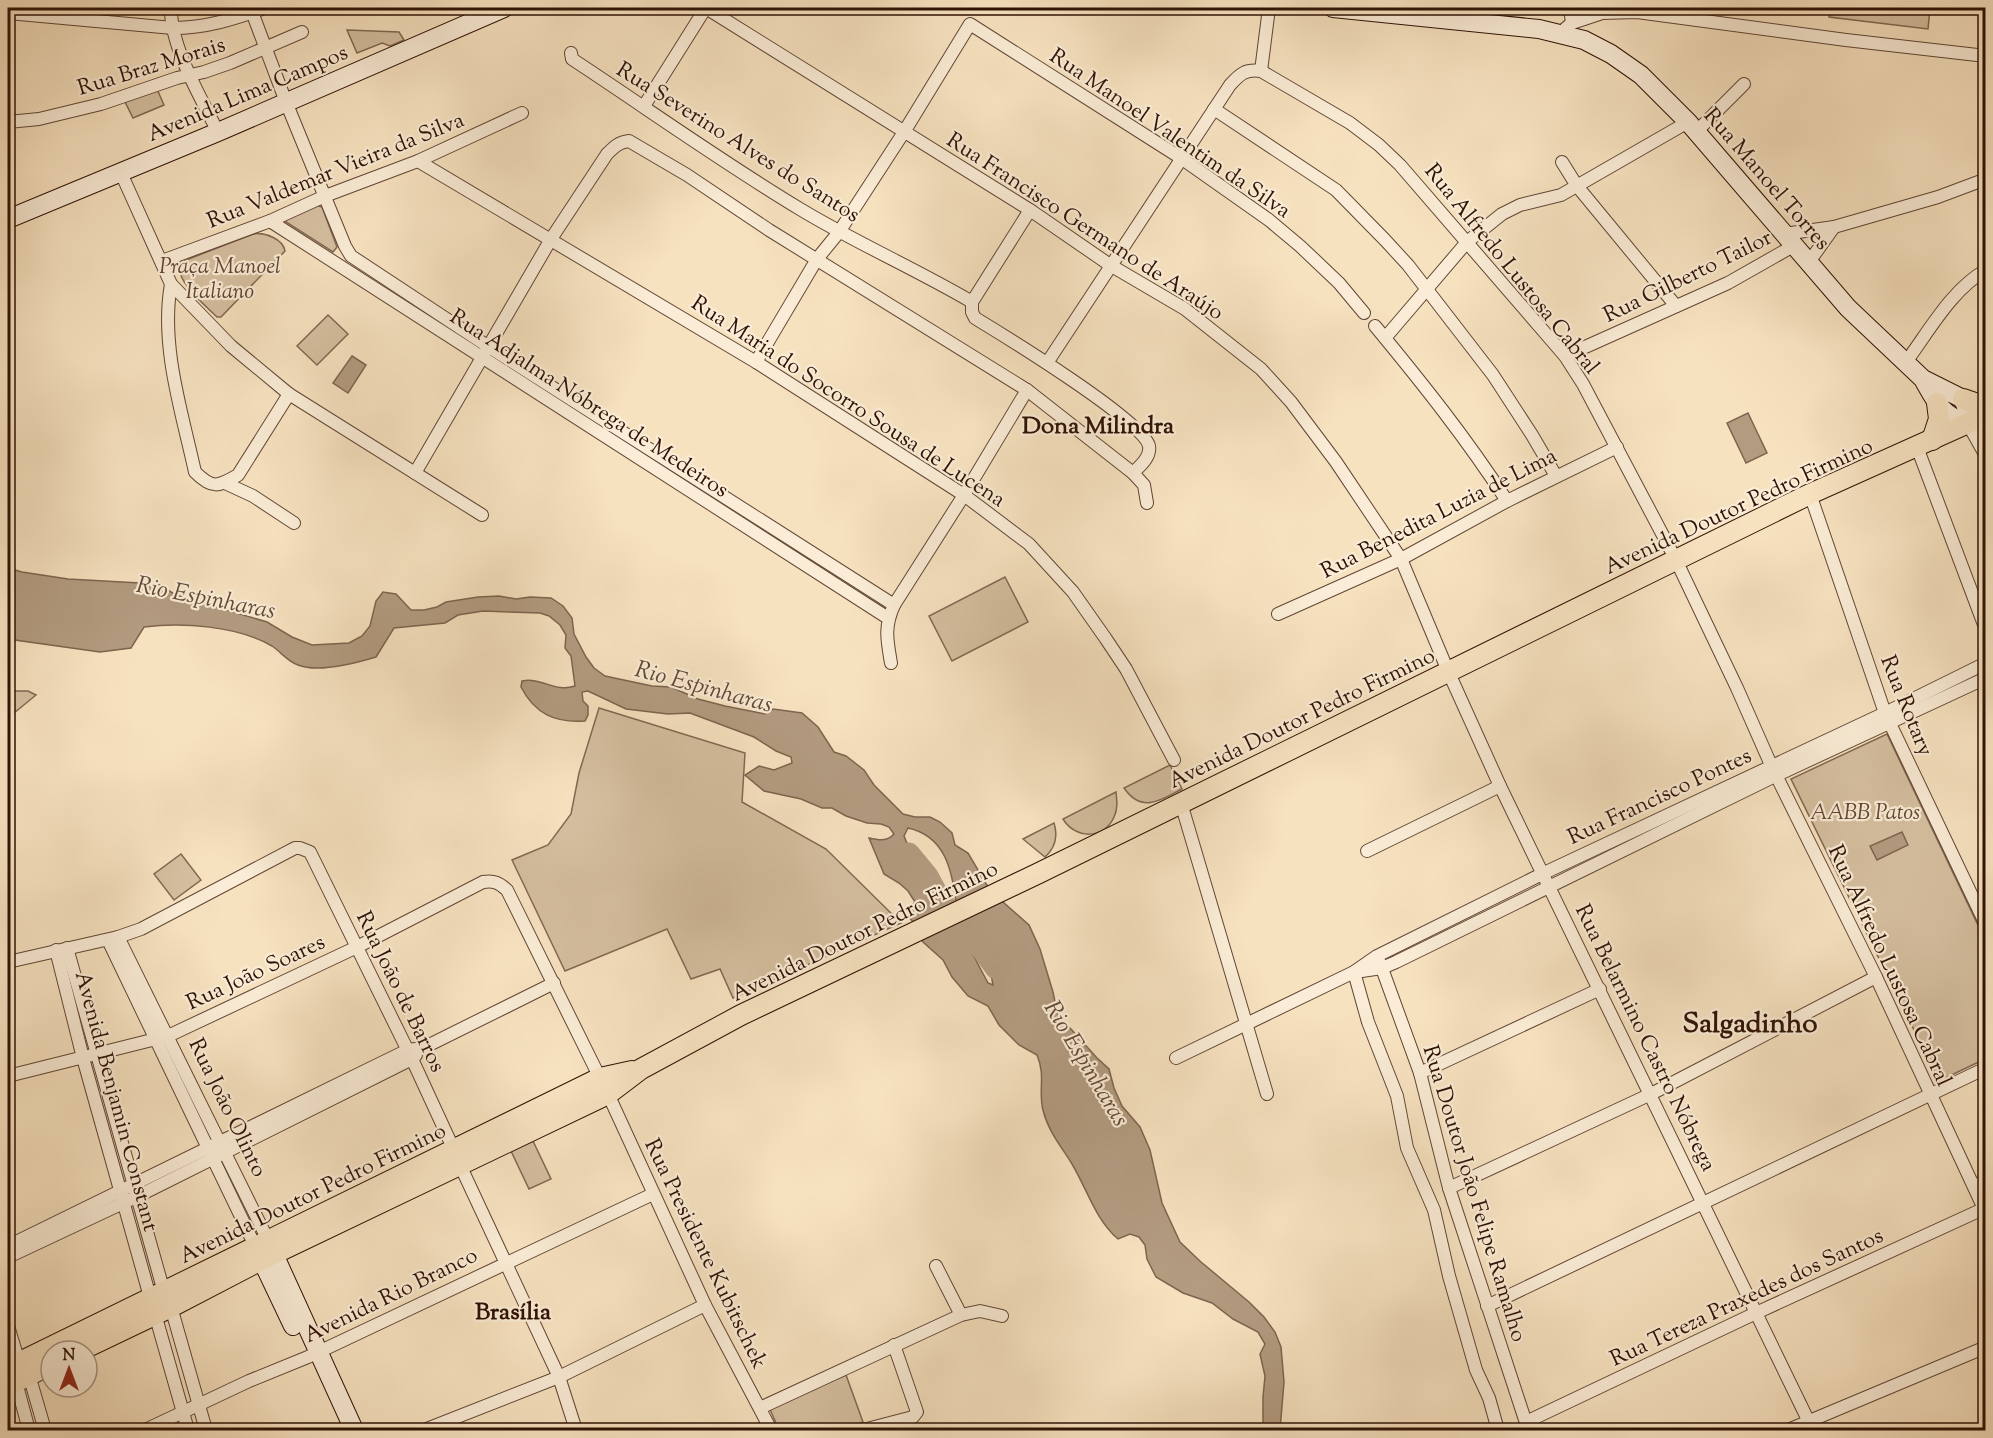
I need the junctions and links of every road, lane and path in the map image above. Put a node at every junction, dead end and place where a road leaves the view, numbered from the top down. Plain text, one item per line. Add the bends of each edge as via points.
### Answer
1 (171, 8) edge
2 (265, 8) edge
3 (502, 8) edge
4 (706, 8) edge
5 (1269, 8) edge
6 (1334, 8) edge
7 (1570, 8) edge
8 (252, 12) junction
9 (8, 13) edge
10 (1441, 13) edge
11 (173, 28) junction
12 (1566, 28) junction
13 (302, 32) dead end
14 (267, 49) junction
15 (571, 53) dead end
16 (1986, 56) edge
17 (1261, 71) junction
18 (189, 75) junction
19 (1744, 84) dead end
20 (286, 102) junction
21 (644, 106) junction
22 (1214, 109) junction
23 (522, 113) dead end
24 (8, 122) edge
25 (1692, 126) junction
26 (218, 132) junction
27 (904, 132) junction
28 (1181, 158) junction
29 (418, 161) junction
30 (1562, 162) dead end
31 (121, 173) junction
32 (1986, 179) edge
33 (1577, 186) junction
34 (325, 196) junction
35 (1030, 210) junction
36 (8, 219) edge
37 (270, 221) junction
38 (1834, 228) junction
39 (839, 232) junction
40 (551, 239) junction
41 (1789, 239) junction
42 (1467, 242) junction
43 (817, 259) junction
44 (162, 261) junction
45 (1809, 262) junction
46 (1110, 265) junction
47 (1986, 270) edge
48 (171, 284) junction
49 (1426, 288) junction
50 (972, 302) junction
51 (1676, 306) junction
52 (1364, 313) dead end
53 (1375, 326) dead end
54 (1385, 338) junction
55 (485, 352) junction
56 (1565, 356) junction
57 (756, 362) junction
58 (1906, 362) junction
59 (1047, 363) junction
60 (1923, 379) junction
61 (1027, 390) junction
62 (289, 394) junction
63 (1963, 399) junction
64 (1936, 403) junction
65 (1986, 407) edge
66 (1977, 420) edge
67 (1925, 444) junction
68 (1617, 447) junction
69 (1986, 456) edge
70 (415, 473) junction
71 (1133, 473) junction
72 (1556, 476) junction
73 (225, 483) junction
74 (1810, 494) junction
75 (964, 495) junction
76 (1507, 501) junction
77 (1148, 503) dead end
78 (482, 515) dead end
79 (294, 523) dead end
80 (1401, 559) junction
81 (1676, 560) junction
82 (894, 605) junction
83 (1278, 614) dead end
84 (888, 618) junction
85 (1986, 630) edge
86 (891, 663) dead end
87 (1986, 663) edge
88 (1448, 671) junction
89 (1986, 678) edge
90 (1887, 718) junction
91 (1174, 760) dead end
92 (1774, 770) junction
93 (1500, 786) junction
94 (1181, 803) junction
95 (1367, 851) dead end
96 (1544, 873) junction
97 (1550, 886) junction
98 (507, 890) joint
99 (1986, 925) edge
100 (112, 939) junction
101 (357, 947) junction
102 (61, 949) junction
103 (8, 962) edge
104 (1380, 962) junction
105 (1354, 972) junction
106 (1876, 977) junction
107 (555, 983) junction
108 (1600, 988) junction
109 (1246, 1025) junction
110 (162, 1037) junction
111 (96, 1055) junction
112 (410, 1055) junction
113 (83, 1058) junction
114 (1176, 1058) dead end
115 (1986, 1068) edge
116 (1420, 1072) junction
117 (8, 1076) edge
118 (604, 1086) junction
119 (1267, 1094) dead end
120 (1651, 1094) junction
121 (1929, 1094) junction
122 (216, 1150) junction
123 (457, 1157) junction
124 (1980, 1183) edge
125 (1449, 1188) junction
126 (136, 1190) junction
127 (653, 1194) junction
128 (122, 1196) junction
129 (1704, 1202) junction
130 (1984, 1211) edge
131 (8, 1246) edge
132 (264, 1250) junction
133 (8, 1257) edge
134 (506, 1262) junction
135 (936, 1266) dead end
136 (160, 1303) junction
137 (705, 1305) junction
138 (1486, 1306) junction
139 (1756, 1313) junction
140 (961, 1315) junction
141 (1002, 1316) dead end
142 (8, 1326) edge
143 (99, 1339) edge
144 (894, 1345) junction
145 (1986, 1347) edge
146 (313, 1354) junction
147 (39, 1368) edge
148 (16, 1375) edge
149 (559, 1377) junction
150 (199, 1404) junction
151 (760, 1408) junction
152 (183, 1412) junction
153 (1809, 1422) junction
154 (1527, 1426) edge
155 (29, 1431) edge
156 (45, 1431) edge
157 (145, 1431) edge
158 (188, 1431) edge
159 (206, 1431) edge
160 (340, 1431) edge
161 (354, 1431) edge
162 (424, 1431) edge
163 (576, 1431) edge
164 (771, 1431) edge
165 (863, 1431) edge
166 (1498, 1431) edge
167 (1788, 1431) edge

1 - 11 street
2 - 8 street
3 - 20 main road, Avenida Lima Campos
4 - 21 street
4 - 27 street, Rua Francisco Germano de Araújo
5 - 17 street
6 - 10 main road
7 - 12 street
8 - 11 street via 220,23
8 - 14 street, Rua Adjalma Nóbrega de Medeiros
9 - 11 street
10 - 12 main road
11 - 18 street
12 - 16 street via 1602,13 1637,12
12 - 25 main road, Rua Manoel Torres via 1641,75
13 - 14 street, Rua Braz Morais
14 - 18 street, Rua Braz Morais
14 - 20 street, Rua Adjalma Nóbrega de Medeiros
15 - 21 street, Rua Severino Alves do Santos via 572,59
17 - 22 street via 1245,71 1230,84
17 - 42 street, Rua Alfredo Lustosa Cabral via 1379,145
18 - 24 street, Rua Braz Morais via 101,104
18 - 26 street
19 - 25 street
20 - 26 main road, Avenida Lima Campos
20 - 34 street, Rua Adjalma Nóbrega de Medeiros
21 - 39 street, Rua Severino Alves do Santos
22 - 28 street
22 - 49 street via 1336,190
23 - 29 street, Rua Valdemar Vieira da Silva
25 - 33 street
25 - 41 main road, Rua Manoel Torres
26 - 31 main road, Avenida Lima Campos
27 - 28 street, Rua Manoel Valentim da Silva via 970,24
27 - 35 street, Rua Francisco Germano de Araújo
27 - 39 street
28 - 46 street
28 - 52 street, Rua Manoel Valentim da Silva via 1300,246
29 - 34 street, Rua Valdemar Vieira da Silva
29 - 40 street, Rua Maria do Socorro Sousa de Lucena
30 - 33 street
31 - 36 main road, Avenida Lima Campos
31 - 44 street
32 - 38 street
33 - 42 street via 1502,214
33 - 51 street
34 - 37 street, Rua Valdemar Vieira da Silva
34 - 55 street, Rua Adjalma Nóbrega de Medeiros via 351,256
35 - 46 street, Rua Francisco Germano de Araújo
35 - 50 street
37 - 44 street, Rua Valdemar Vieira da Silva
37 - 55 street, Rua Adjalma Nóbrega de Medeiros
38 - 41 street
38 - 45 street
39 - 43 street
39 - 50 street, Rua Severino Alves do Santos
40 - 43 street via 607,154 622,142 636,144
40 - 55 street
40 - 57 street, Rua Maria do Socorro Sousa de Lucena
41 - 45 main road, Rua Manoel Torres
41 - 51 street, Rua Gilberto Tailor via 1737,279
42 - 49 street
42 - 56 street, Rua Alfredo Lustosa Cabral
43 - 57 street
43 - 61 street
44 - 48 street
45 - 58 main road, Rua Manoel Torres via 1848,308
46 - 59 street
46 - 80 street, Rua Francisco Germano de Araújo via 1185,309 1261,369 1336,462
47 - 58 street via 1961,288
48 - 62 street via 231,346
48 - 73 street via 167,318 172,361 195,472 205,482
49 - 54 street
49 - 72 street via 1494,375
50 - 59 street, Rua Severino Alves do Santos via 975,318
51 - 56 street, Rua Gilberto Tailor
53 - 54 street
54 - 76 street via 1441,406
55 - 70 street
55 - 82 street, Rua Adjalma Nóbrega de Medeiros
55 - 84 street, Rua Adjalma Nóbrega de Medeiros
56 - 68 street, Rua Alfredo Lustosa Cabral
57 - 75 street, Rua Maria do Socorro Sousa de Lucena
58 - 60 main road, Rua Manoel Torres
59 - 71 street, Rua Severino Alves do Santos via 1146,437 1148,457
60 - 63 main road, Rua Manoel Torres
60 - 64 main road, Rua Manoel Torres
61 - 71 street
61 - 75 street
62 - 70 street
62 - 73 street via 238,476
63 - 65 main road
63 - 66 main road
64 - 66 main road, Rua Manoel Torres via 1950,417
64 - 67 main road via 1939,419
66 - 67 main road, Avenida Doutor Pedro Firmino
66 - 69 street
67 - 74 main road, Avenida Doutor Pedro Firmino
67 - 85 street
68 - 72 street, Rua Benedita Luzia de Lima
68 - 81 street, Rua Alfredo Lustosa Cabral
70 - 78 street
71 - 77 street via 1144,485
72 - 76 street, Rua Benedita Luzia de Lima
73 - 79 street
74 - 81 main road, Avenida Doutor Pedro Firmino
74 - 90 street, Rua Rotary
75 - 82 street
75 - 91 street, Rua Maria do Socorro Sousa de Lucena via 1029,544 1073,592 1126,669
76 - 80 street, Rua Benedita Luzia de Lima
80 - 83 street, Rua Benedita Luzia de Lima
80 - 88 street, Rua Francisco Germano de Araújo
81 - 88 main road, Avenida Doutor Pedro Firmino
81 - 92 street, Rua Alfredo Lustosa Cabral
82 - 84 street
84 - 86 street
87 - 90 street, Rua Francisco Pontes
88 - 93 street, Rua Belarmino Castro Nóbrega
88 - 94 main road, Avenida Doutor Pedro Firmino
89 - 90 street, Rua Francisco Pontes
90 - 92 street, Rua Francisco Pontes
90 - 99 street, Rua Rotary
92 - 96 street, Rua Francisco Pontes
92 - 97 street, Rua Francisco Pontes
92 - 106 street, Rua Alfredo Lustosa Cabral
93 - 95 street
93 - 96 street, Rua Belarmino Castro Nóbrega
94 - 109 street
94 - 118 main road, Avenida Doutor Pedro Firmino via 741,1015
96 - 97 street, Rua Belarmino Castro Nóbrega
96 - 104 street, Rua Francisco Pontes
97 - 104 street, Rua Francisco Pontes
97 - 108 street, Rua Belarmino Castro Nóbrega
98 - 101 street, Rua João Soares via 498,882 483,882
98 - 107 street, Rua Presidente Kubitschek
100 - 101 street, Rua João de Barros via 162,919 300,848 310,852
100 - 102 street
100 - 110 street, Rua João Olinto
101 - 110 street, Rua João Soares
101 - 112 street, Rua João de Barros
102 - 103 street
102 - 111 street, Avenida Benjamin Constant
102 - 113 street, Avenida Benjamin Constant
104 - 105 street, Rua Francisco Pontes
104 - 116 street, Rua Doutor João Felipe Ramalho
105 - 109 street, Rua Francisco Pontes
105 - 166 street via 1368,1022 1397,1096 1407,1148 1434,1210 1476,1370
106 - 120 street
106 - 121 street, Rua Alfredo Lustosa Cabral
107 - 112 street
107 - 118 street, Rua Presidente Kubitschek
108 - 116 street
108 - 120 street, Rua Belarmino Castro Nóbrega
109 - 114 street, Rua Francisco Pontes
109 - 119 street
110 - 111 street, Rua João Soares
110 - 122 street, Rua João Olinto
111 - 113 street, Rua João Soares
111 - 126 street, Avenida Benjamin Constant
112 - 122 street
112 - 123 street, Rua João de Barros
113 - 117 street, Rua João Soares
113 - 128 street, Avenida Benjamin Constant
115 - 121 street
116 - 125 street, Rua Doutor João Felipe Ramalho
118 - 123 main road, Avenida Doutor Pedro Firmino
118 - 127 street, Rua Presidente Kubitschek
120 - 125 street
120 - 129 street, Rua Belarmino Castro Nóbrega
121 - 124 street, Rua Alfredo Lustosa Cabral
121 - 129 street
122 - 126 street
122 - 132 street, Rua João Olinto
123 - 132 main road, Avenida Doutor Pedro Firmino
123 - 134 street, Rua João de Barros
124 - 130 street, Rua Alfredo Lustosa Cabral
125 - 138 street, Rua Doutor João Felipe Ramalho
126 - 128 street
126 - 136 street, Avenida Benjamin Constant
127 - 134 street, Avenida Rio Branco
127 - 137 street, Rua Presidente Kubitschek
128 - 131 street
128 - 133 street
128 - 136 street, Avenida Benjamin Constant
129 - 138 street
129 - 139 street, Rua Belarmino Castro Nóbrega
130 - 139 street, Rua Tereza Praxedes dos Santos
132 - 136 main road, Avenida Doutor Pedro Firmino
132 - 146 main road, Rua João Olinto
134 - 146 street, Avenida Rio Branco
134 - 149 street, Rua João de Barros
135 - 140 street
136 - 143 main road, Avenida Doutor Pedro Firmino
136 - 148 main road, Avenida Doutor Pedro Firmino
136 - 150 street, Avenida Benjamin Constant
136 - 152 street, Avenida Benjamin Constant
137 - 149 street
137 - 151 street, Rua Presidente Kubitschek
138 - 154 street, Rua Doutor João Felipe Ramalho
139 - 153 street, Rua Belarmino Castro Nóbrega
139 - 154 street, Rua Tereza Praxedes dos Santos
140 - 141 street via 981,1311
140 - 144 street
142 - 148 street
144 - 151 street
144 - 165 street via 917,1412 913,1417
145 - 153 street
146 - 150 street, Avenida Rio Branco
146 - 160 main road, Rua João Olinto
146 - 161 main road, Rua João Olinto
147 - 148 main road
148 - 155 street
148 - 156 street
149 - 162 street
149 - 163 street, Rua João de Barros
150 - 152 street, Avenida Rio Branco
150 - 159 street, Avenida Benjamin Constant
151 - 164 street, Rua Presidente Kubitschek
152 - 157 street, Avenida Rio Branco
152 - 158 street, Avenida Benjamin Constant
153 - 167 street

